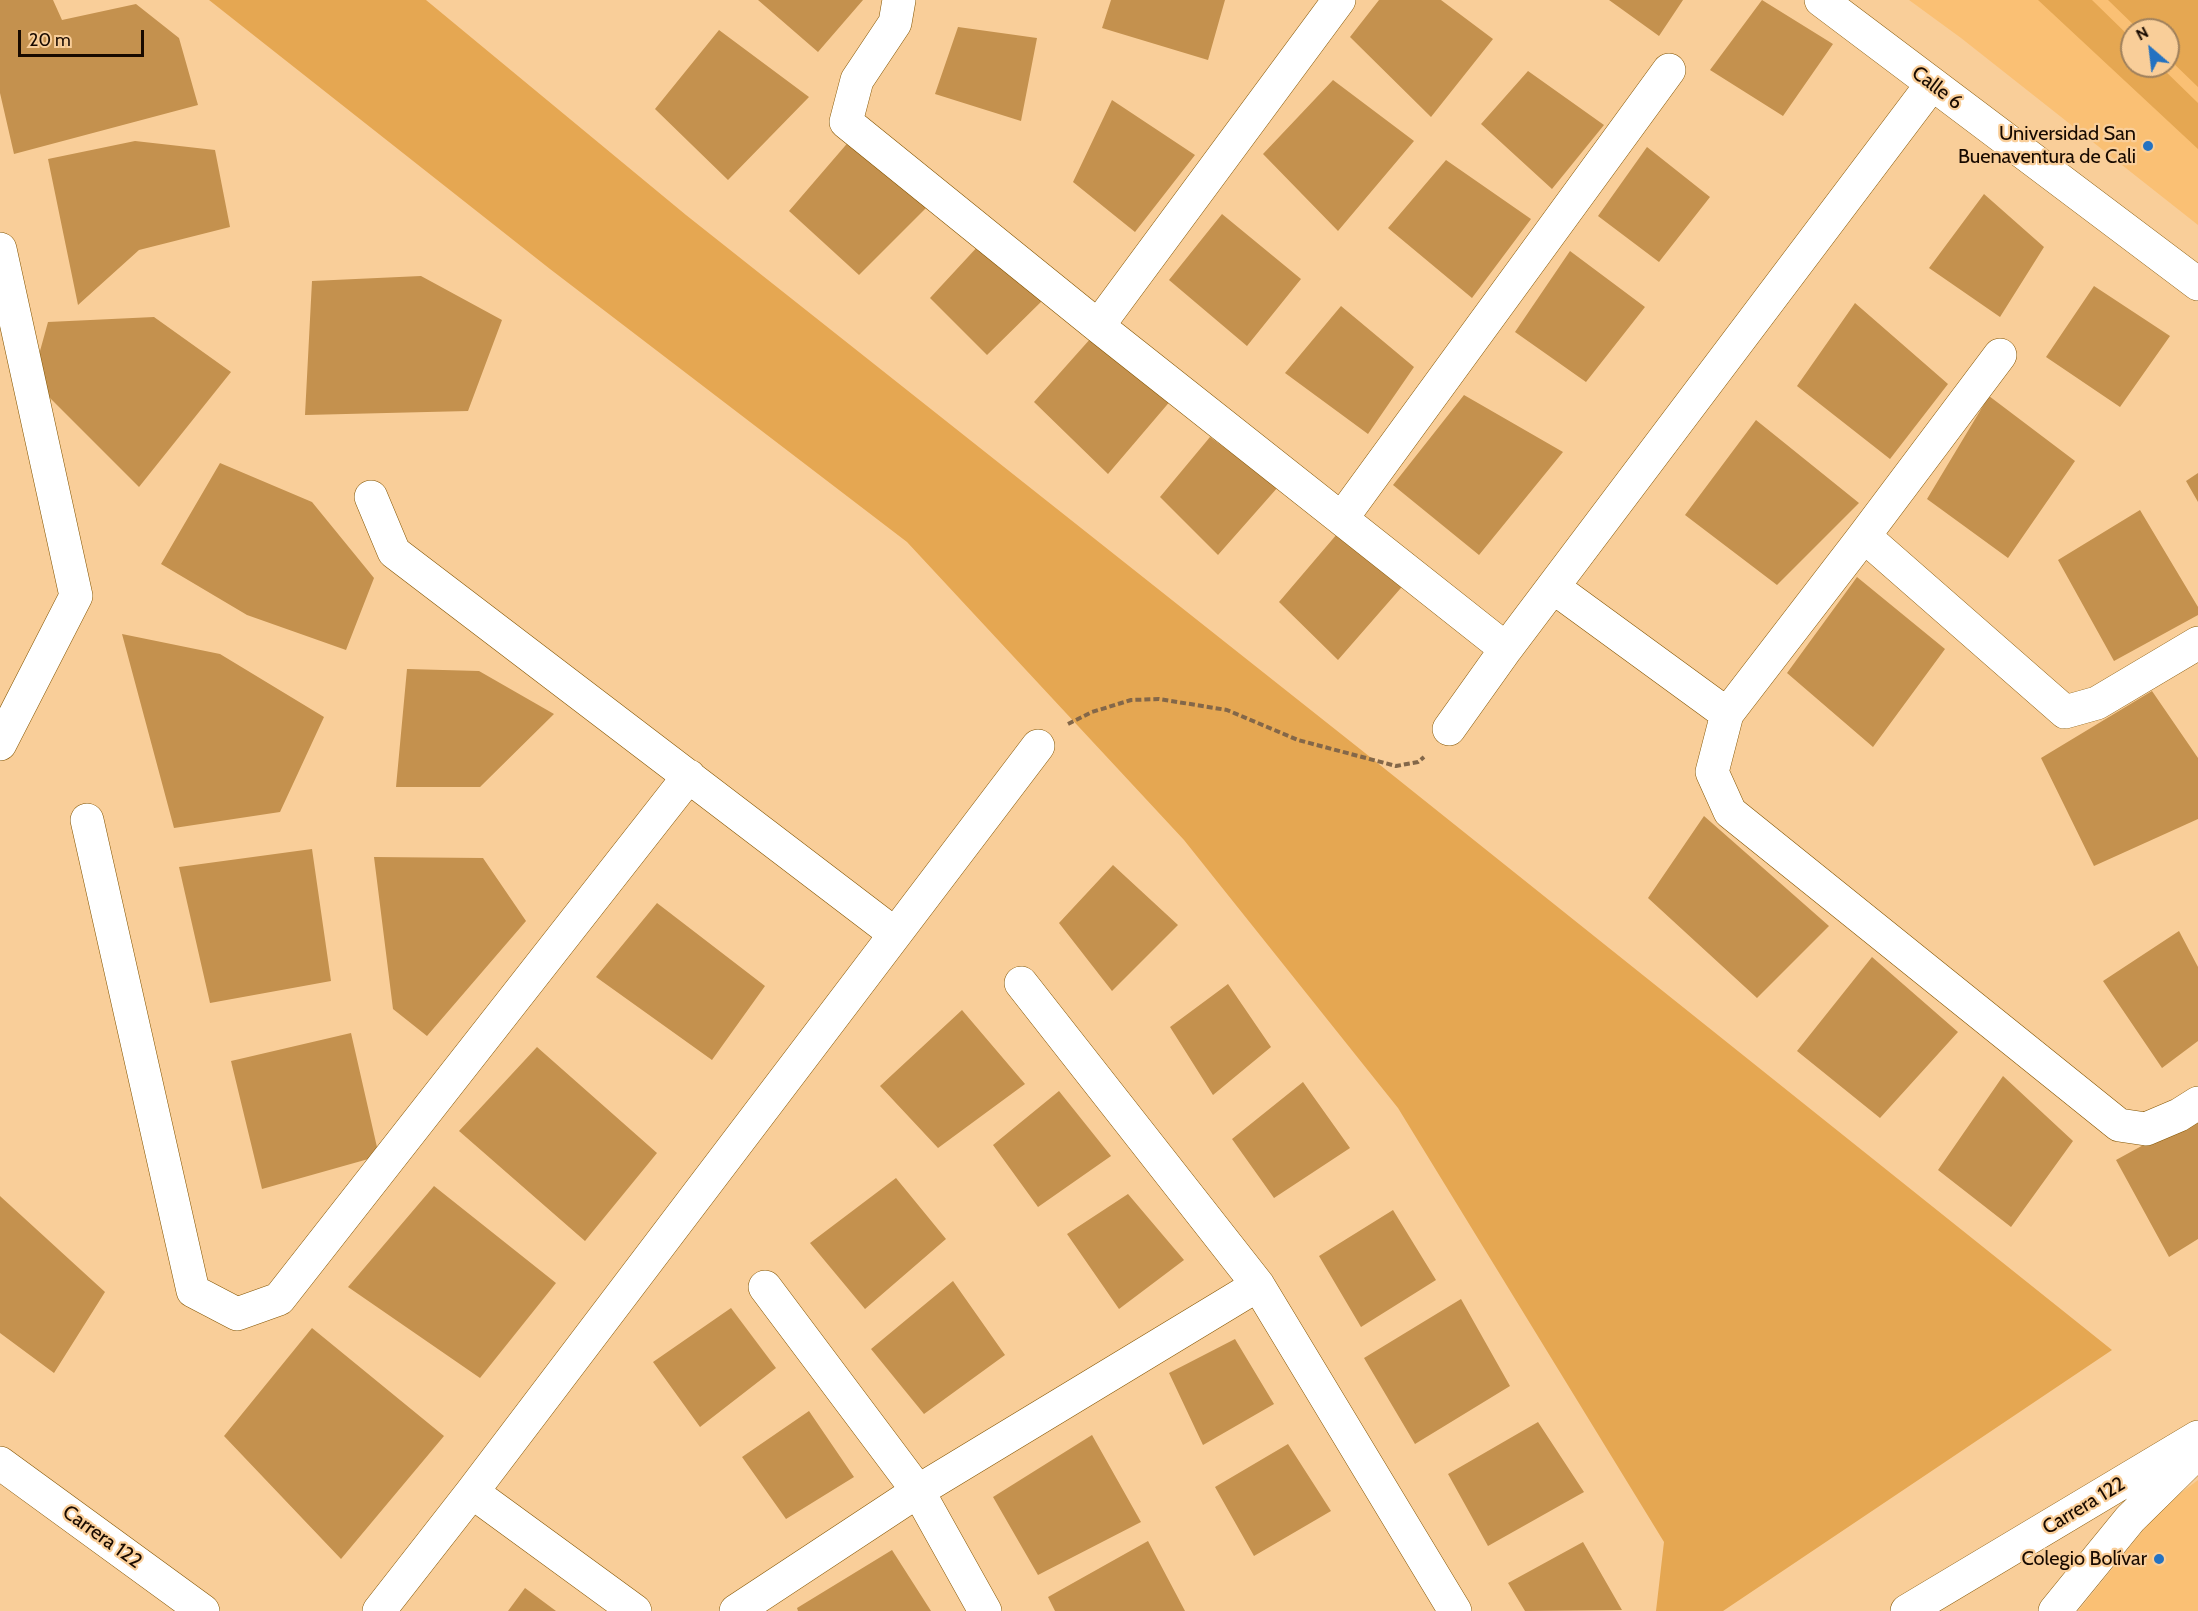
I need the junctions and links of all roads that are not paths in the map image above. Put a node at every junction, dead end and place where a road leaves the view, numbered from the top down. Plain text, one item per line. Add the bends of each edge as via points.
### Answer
1 (899, 0) edge
2 (1821, 0) edge
3 (1333, 3) edge
4 (1669, 70) dead end
5 (1932, 84) junction
6 (0, 249) edge
7 (2198, 284) edge
8 (1098, 326) junction
9 (2000, 355) dead end
10 (371, 497) dead end
11 (1342, 519) junction
12 (1864, 536) junction
13 (1553, 587) junction
14 (2198, 643) edge
15 (1506, 649) junction
16 (1727, 714) junction
17 (1449, 729) road end
18 (0, 744) edge
19 (1038, 746) road end
20 (689, 776) junction
21 (87, 820) dead end
22 (895, 934) junction
23 (1022, 982) dead end
24 (2198, 1103) edge
25 (1258, 1285) junction
26 (765, 1287) dead end
27 (2198, 1437) edge
28 (2198, 1451) edge
29 (0, 1463) edge
30 (918, 1491) junction
31 (472, 1492) junction
32 (203, 1611) edge
33 (379, 1611) edge
34 (635, 1611) edge
35 (736, 1611) edge
36 (985, 1611) edge
37 (1455, 1611) edge
38 (1907, 1611) edge
39 (2055, 1611) edge

1 - 8 street via 895,23 857,80 846,122
2 - 5 street, Calle 6
3 - 8 street
4 - 11 street
5 - 7 street, Calle 6
5 - 13 street
6 - 18 street via 76,596
8 - 11 street
9 - 12 street
10 - 20 street via 394,552
11 - 15 street
12 - 14 street via 2065,712 2097,703
12 - 16 street
13 - 15 street
13 - 16 street
15 - 17 street
16 - 24 street via 1712,772 1730,812 2119,1125 2146,1130
19 - 22 street
20 - 21 street via 279,1299 237,1314 193,1291
20 - 22 street
22 - 31 street
23 - 25 street
25 - 30 street
25 - 37 street
26 - 30 street
27 - 38 street, Carrera 122
28 - 39 street via 2130,1519
29 - 32 street, Carrera 122
30 - 35 street
30 - 36 street
31 - 33 street
31 - 34 street

